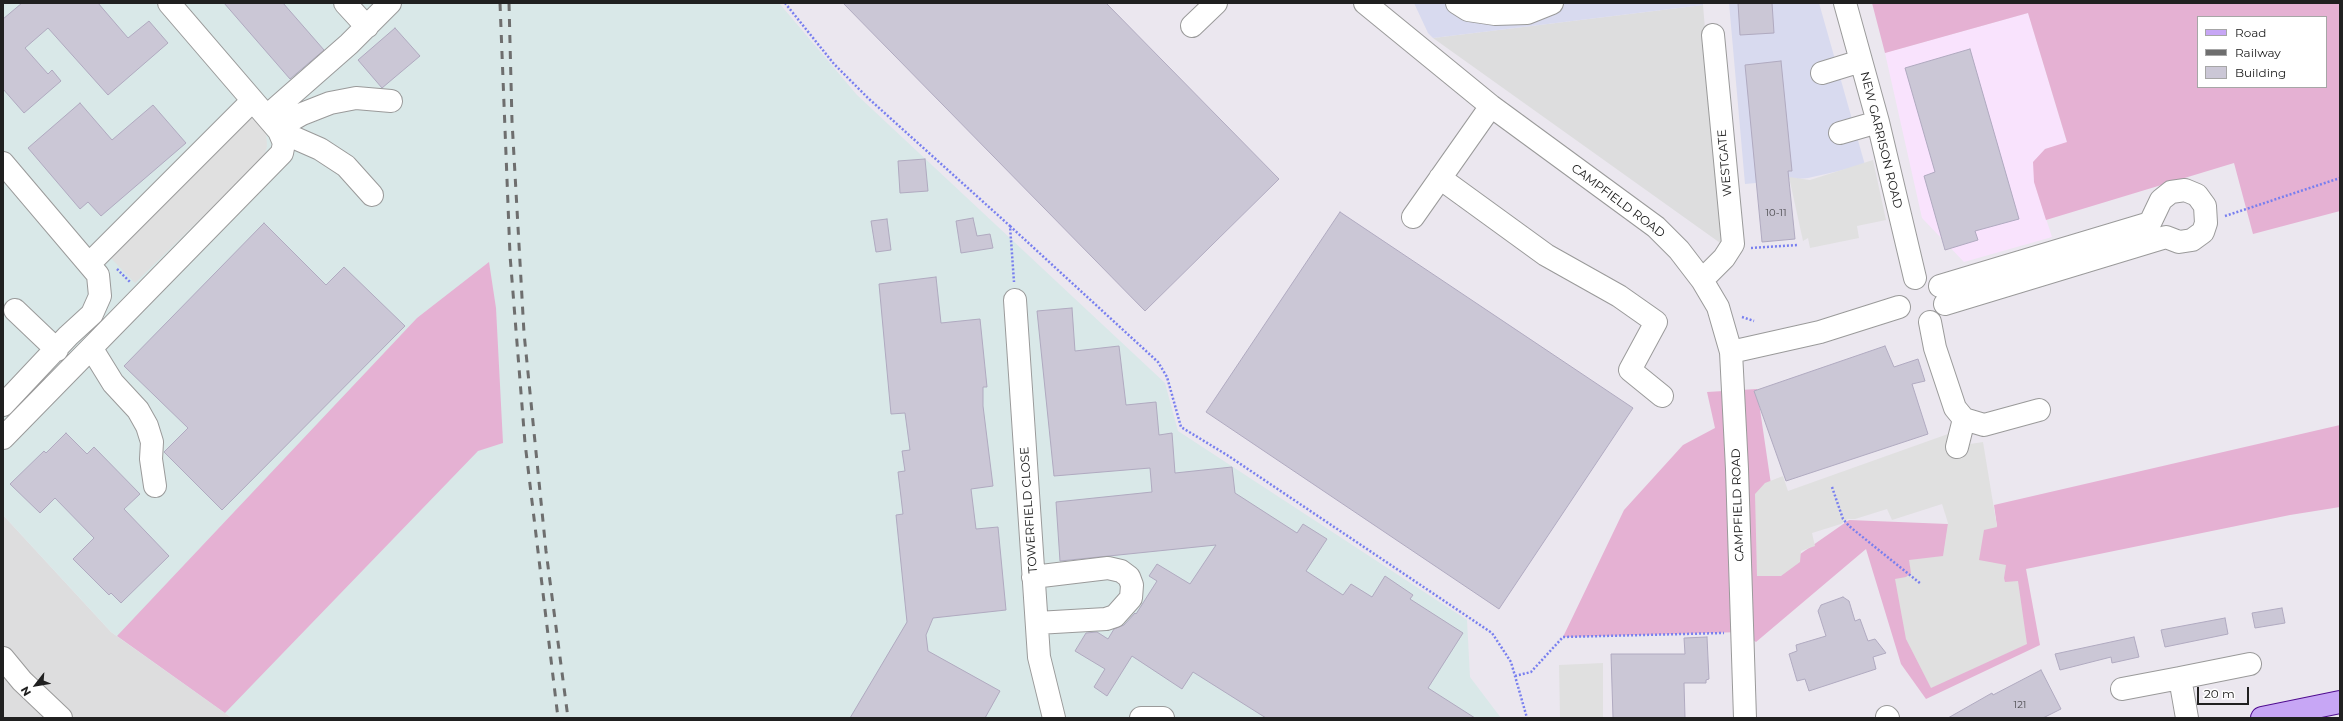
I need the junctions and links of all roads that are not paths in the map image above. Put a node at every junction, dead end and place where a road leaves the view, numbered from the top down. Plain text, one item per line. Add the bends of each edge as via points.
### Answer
1 (345, 3) edge
2 (390, 3) edge
3 (1216, 3) edge
4 (1365, 3) edge
5 (1457, 3) edge
6 (1552, 3) edge
7 (1845, 3) edge
8 (176, 5) edge
9 (1192, 26) dead end
10 (367, 27) junction
11 (1713, 35) dead end
12 (1861, 61) junction
13 (1822, 73) dead end
14 (252, 101) junction
15 (392, 101) dead end
16 (1492, 106) junction
17 (1878, 122) junction
18 (273, 124) junction
19 (1840, 133) dead end
20 (5, 170) edge
21 (1440, 178) junction
22 (372, 195) dead end
23 (1413, 217) dead end
24 (95, 258) junction
25 (1915, 278) junction
26 (1702, 280) junction
27 (1943, 295) junction
28 (1015, 300) road end
29 (1899, 307) junction
30 (15, 310) dead end
31 (1930, 322) junction
32 (62, 343) junction
33 (1731, 352) junction
34 (88, 353) junction
35 (1662, 396) dead end
36 (3, 405) edge
37 (2039, 410) dead end
38 (1964, 419) junction
39 (3, 438) edge
40 (1957, 447) dead end
41 (155, 486) dead end
42 (1033, 577) junction
43 (1037, 623) junction
44 (3, 658) edge
45 (2250, 664) dead end
46 (2180, 678) junction
47 (2122, 689) dead end
48 (2340, 702) edge
49 (61, 718) edge
50 (1054, 718) edge
51 (1141, 718) edge
52 (1163, 718) edge
53 (1745, 718) edge
54 (2187, 718) edge
55 (2262, 718) edge

1 - 10 street
2 - 10 street
3 - 9 street
4 - 16 street, CAMPFIELD ROAD
5 - 6 street via 1468,10 1495,14 1527,13
7 - 12 street, NEW GARRISON ROAD
8 - 14 street
10 - 18 street
11 - 26 street, WESTGATE via 1733,244 1724,258
12 - 13 street
12 - 17 street, NEW GARRISON ROAD
14 - 18 street
14 - 24 street via 147,209
15 - 18 street via 356,98 330,103 288,122
16 - 21 street
16 - 26 street, CAMPFIELD ROAD via 1656,227 1679,250
17 - 19 street
17 - 25 street, NEW GARRISON ROAD
18 - 22 street via 346,166
18 - 34 street via 284,143 282,153
20 - 24 street
21 - 23 street
21 - 35 street via 1546,255 1619,296 1656,322 1630,370
24 - 32 street via 100,296 92,314
25 - 27 street via 1931,279
25 - 29 street via 1904,286 1900,293
26 - 33 street, CAMPFIELD ROAD via 1718,307
27 - 27 street via 2150,223 2161,200 2172,192 2185,190 2197,195 2205,206 2206,223 2202,232 2192,240 2179,242 2166,237
27 - 31 street via 1940,315
28 - 42 street, TOWERFIELD CLOSE
29 - 31 street via 1911,321
29 - 33 street via 1820,332
30 - 32 street
31 - 38 street via 1935,348 1955,408
32 - 34 street
32 - 36 street
33 - 53 street, CAMPFIELD ROAD
34 - 39 street
34 - 41 street via 138,410 147,426 152,442 151,460
37 - 38 street via 1984,425
38 - 40 street
42 - 43 street, TOWERFIELD CLOSE
42 - 43 street via 1108,568 1121,571 1129,577 1132,585 1131,598 1115,616 1106,619
43 - 50 street, TOWERFIELD CLOSE via 1039,657
44 - 49 street via 22,681
45 - 46 street
46 - 47 street
46 - 54 street
48 - 55 main road
51 - 52 street

